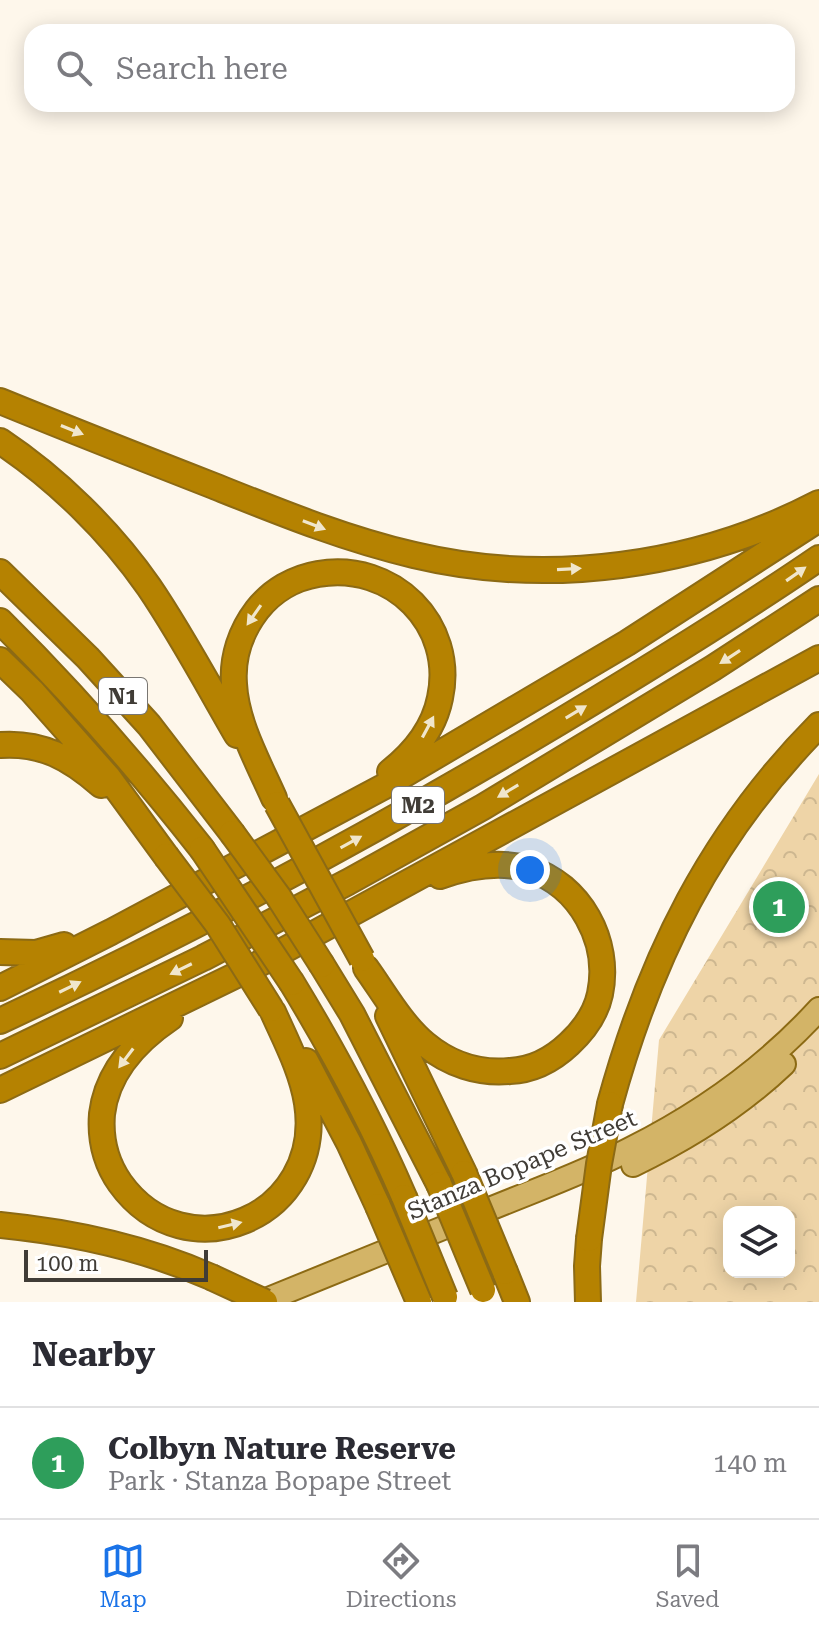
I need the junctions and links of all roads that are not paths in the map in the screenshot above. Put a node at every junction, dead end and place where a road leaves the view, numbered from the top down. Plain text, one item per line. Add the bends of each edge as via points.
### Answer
1 (0, 401) edge
2 (0, 441) edge
3 (819, 503) edge
4 (819, 519) edge
5 (819, 558) edge
6 (0, 572) edge
7 (819, 599) edge
8 (0, 621) edge
9 (819, 658) edge
10 (0, 660) edge
11 (819, 725) edge
12 (0, 745) edge
13 (276, 801) junction
14 (280, 842) junction
15 (164, 853) junction
16 (193, 887) junction
17 (342, 919) junction
18 (0, 952) edge
19 (364, 963) junction
20 (257, 965) junction
21 (0, 988) edge
22 (819, 1009) edge
23 (272, 1010) junction
24 (0, 1021) edge
25 (819, 1030) edge
26 (0, 1056) edge
27 (0, 1090) edge
28 (0, 1225) edge
29 (486, 1296) edge
30 (446, 1300) edge
31 (263, 1302) edge
32 (298, 1302) edge
33 (419, 1302) edge
34 (517, 1302) edge
35 (588, 1302) edge

1 -> 3 highway via 323,529 474,566 565,570 658,559 750,533
2 - 13 highway via 73,500 147,585
4 - 14 highway via 557,685
24 -> 5 highway, M2 via 165,941 438,794 663,660
6 - 29 highway, N1, bridge via 149,725 278,896 366,1040 439,1184
7 -> 26 highway, M2 via 483,807 203,958
8 - 30 highway, N1, bridge via 150,783 246,912 324,1034 375,1131
9 - 17 highway
10 - 15 highway via 109,778
11 - 35 highway, bridge via 717,850 652,976 610,1104 589,1239
12 - 15 highway via 46,749 82,769
14 -> 13 highway via 381,779 414,749 431,724 442,684 440,653 427,620 391,585 346,572 303,578 271,596 247,626 235,655 236,701
13 - 19 highway, bridge
14 - 16 highway
15 - 23 highway, bridge
16 - 18 highway via 68,944 36,953
16 - 21 highway
17 - 19 highway via 460,869 531,869 575,897 596,934 602,977 595,1009 577,1037 536,1066 500,1072 469,1068 425,1044
17 - 20 highway
19 - 34 highway, bridge via 464,1173
20 -> 23 highway via 154,1029 126,1057 112,1081 102,1123 105,1152 117,1179 145,1209 183,1225 224,1227 270,1207 290,1185 308,1143 307,1102
20 - 27 highway
22 - 31 main road, Stanza Bopape Street via 732,1087 671,1128 581,1172
23 - 33 highway, bridge via 320,1087
25 - 32 main road, Stanza Bopape Street via 757,1087 671,1145 609,1176
28 - 31 highway, bridge via 121,1247 189,1267

